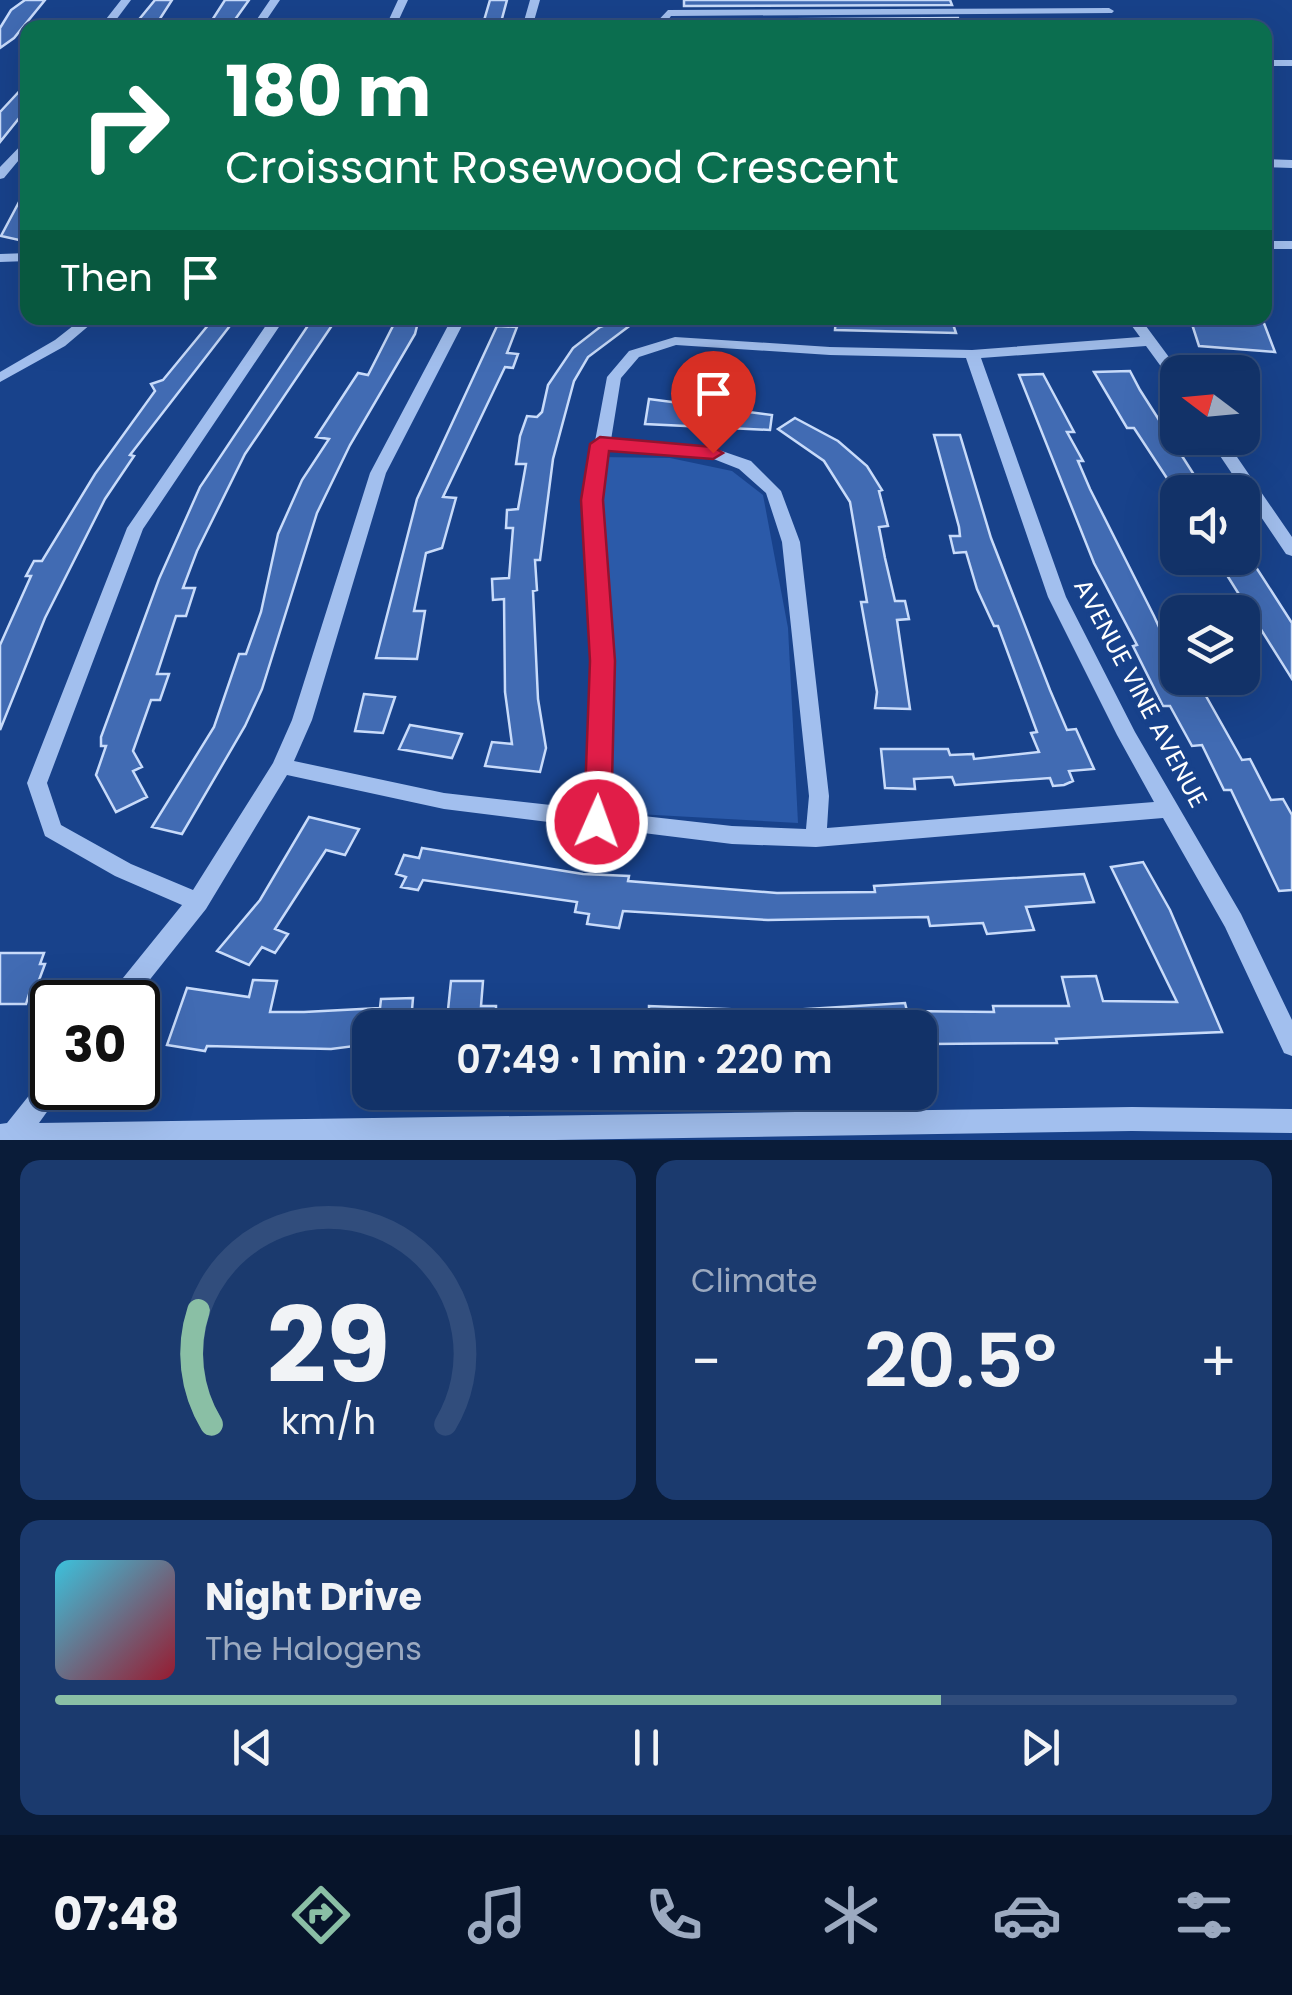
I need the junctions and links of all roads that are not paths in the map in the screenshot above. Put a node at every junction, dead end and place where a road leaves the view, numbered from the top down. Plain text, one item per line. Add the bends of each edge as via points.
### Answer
1 (126, 0) edge
2 (1101, 0) edge
3 (978, 11) junction
4 (1109, 11) junction
5 (110, 20) edge
6 (663, 20) edge
7 (982, 20) edge
8 (1115, 20) edge
9 (20, 151) edge
10 (0, 176) edge
11 (82, 325) edge
12 (273, 325) edge
13 (455, 325) edge
14 (1139, 325) edge
15 (1151, 341) junction
16 (972, 354) junction
17 (1161, 355) edge
18 (0, 378) edge
19 (600, 444) junction
20 (1228, 455) edge
21 (1292, 550) edge
22 (282, 766) junction
23 (1169, 809) junction
24 (597, 822) junction
25 (816, 838) junction
26 (198, 902) junction
27 (136, 980) edge
28 (1292, 1044) edge
29 (31, 1110) edge
30 (1292, 1121) edge
31 (1135, 1129) edge
32 (8, 1137) edge

1 - 5 street
2 - 4 street
3 - 4 street
3 - 6 street via 668,14
3 - 7 street
4 - 8 street
9 - 10 street
11 - 18 street
12 - 26 street via 135,528 36,783 52,830
13 - 22 street via 378,472
14 - 15 street
15 - 16 street
15 - 17 street
16 - 19 street via 675,341 634,354 614,377
16 - 23 street, AVENUE VINE AVENUE via 1057,597
19 - 24 street via 592,500 602,661
19 - 25 street via 713,453 745,466 773,491 791,542 820,796
20 - 21 street
22 - 24 street via 444,801
22 - 26 street
23 - 25 street
23 - 28 street, AVENUE VINE AVENUE
24 - 25 street
26 - 27 street
29 - 32 street
30 - 31 street
31 - 32 street

